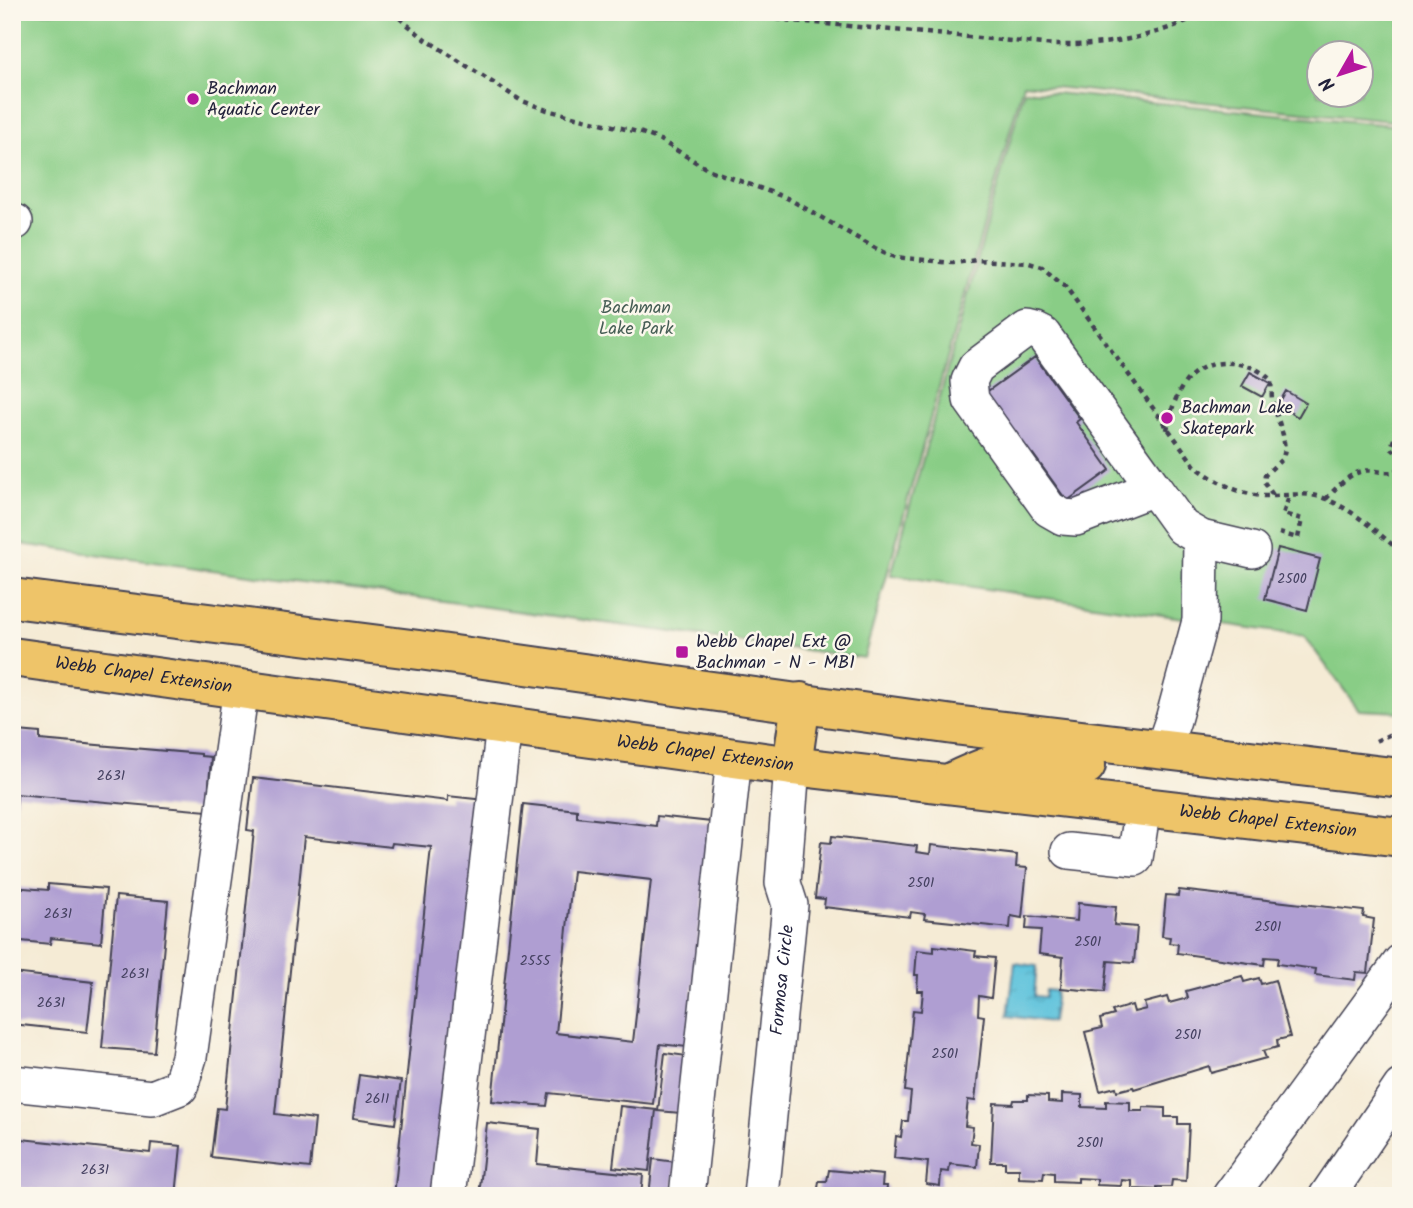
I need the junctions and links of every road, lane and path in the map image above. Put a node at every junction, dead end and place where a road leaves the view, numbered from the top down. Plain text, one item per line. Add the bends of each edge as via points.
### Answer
1 (392, 12) edge
2 (697, 12) edge
3 (1205, 12) edge
4 (1167, 430) junction
5 (1394, 439) dead end
6 (1401, 457) edge
7 (1401, 467) edge
8 (1154, 488) junction
9 (1290, 494) junction
10 (1273, 496) junction
11 (1326, 499) junction
12 (1201, 538) junction
13 (1298, 538) dead end
14 (1252, 550) dead end
15 (1401, 552) edge
16 (12, 598) edge
17 (251, 629) junction
18 (12, 657) edge
19 (241, 688) junction
20 (801, 702) junction
21 (504, 726) junction
22 (1401, 733) edge
23 (1370, 745) dead end
24 (1163, 748) junction
25 (734, 758) junction
26 (792, 766) junction
27 (1401, 778) edge
28 (945, 784) junction
29 (1143, 807) junction
30 (1401, 836) edge
31 (1069, 851) dead end
32 (1401, 962) edge
33 (12, 1083) edge
34 (1401, 1087) edge
35 (448, 1196) edge
36 (687, 1196) edge
37 (761, 1196) edge
38 (1230, 1196) edge
39 (1327, 1196) edge

1 - 4 path via 425,39 520,100 660,140 708,169 787,198 895,257 1042,267 1066,288
2 - 3 path via 1092,46 1152,35
4 - 10 path via 1195,467 1211,478
4 - 10 path via 1178,393 1201,368 1225,363 1255,368 1271,380 1285,449 1283,458 1265,475
5 - 6 path via 1391,448
7 - 11 path via 1390,473 1361,471
8 - 8 lane via 1076,518 1049,509 971,400 969,381 976,367 1027,329 1043,335
8 - 12 lane via 1182,527
9 - 10 path
9 - 11 path
9 - 13 path via 1283,514 1302,519
11 - 15 path
12 - 14 lane
12 - 24 lane via 1200,621
16 - 17 main road
17 - 19 main road
17 - 20 main road
18 - 19 main road, Webb Chapel Extension
19 - 21 main road, Webb Chapel Extension
19 - 33 lane via 191,1043 180,1087 152,1098
20 - 24 main road
20 - 26 main road
21 - 25 main road, Webb Chapel Extension
21 - 35 lane
22 - 23 path
24 - 27 main road
24 - 28 main road via 1151,765 1138,771 1014,762 996,764
25 - 26 main road, Webb Chapel Extension
25 - 36 lane
26 - 28 main road, Webb Chapel Extension
26 - 37 lane, Formosa Circle via 783,883 790,905
28 - 29 main road, Webb Chapel Extension
29 - 30 main road, Webb Chapel Extension
29 - 31 lane via 1135,858
32 - 38 lane
34 - 39 lane

